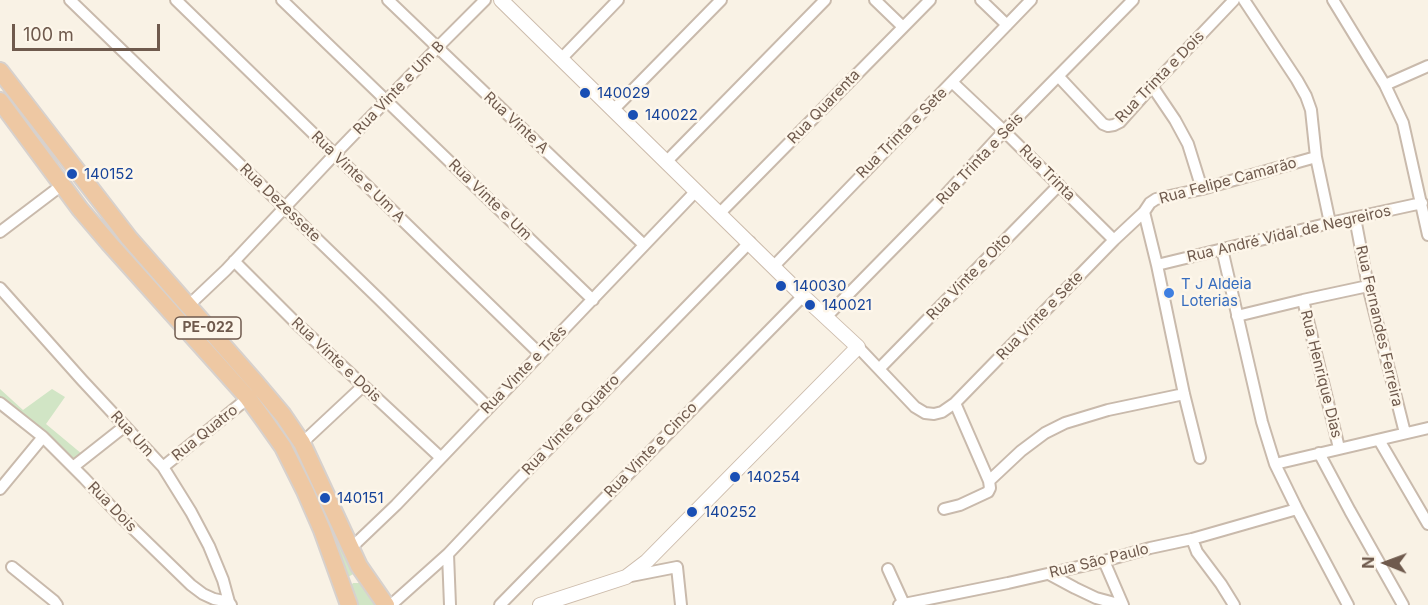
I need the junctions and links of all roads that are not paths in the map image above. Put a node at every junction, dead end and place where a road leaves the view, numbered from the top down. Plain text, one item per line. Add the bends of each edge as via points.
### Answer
1 (70, 0) edge
2 (176, 0) edge
3 (282, 0) edge
4 (388, 0) edge
5 (485, 0) edge
6 (618, 0) edge
7 (721, 0) edge
8 (825, 0) edge
9 (875, 0) edge
10 (930, 0) edge
11 (981, 0) edge
12 (1031, 0) edge
13 (1133, 0) edge
14 (1234, 0) edge
15 (1244, 0) edge
16 (1333, 0) edge
17 (509, 3) edge
18 (1007, 25) junction
19 (903, 27) junction
20 (437, 48) junction
21 (561, 59) junction
22 (1428, 66) edge
23 (0, 71) edge
24 (1059, 77) junction
25 (952, 82) junction
26 (1385, 85) junction
27 (1152, 86) junction
28 (387, 100) junction
29 (0, 101) edge
30 (613, 110) junction
31 (1004, 131) junction
32 (334, 154) junction
33 (1316, 157) junction
34 (666, 162) junction
35 (62, 185) junction
36 (1059, 185) junction
37 (1202, 189) junction
38 (696, 191) junction
39 (1422, 203) junction
40 (285, 207) junction
41 (1144, 212) junction
42 (719, 214) junction
43 (1355, 218) junction
44 (1330, 223) junction
45 (0, 232) edge
46 (1428, 235) edge
47 (1114, 240) junction
48 (750, 242) junction
49 (644, 245) junction
50 (1222, 249) junction
51 (234, 261) junction
52 (1157, 265) junction
53 (773, 267) junction
54 (1368, 286) junction
55 (0, 288) edge
56 (803, 296) junction
57 (592, 300) junction
58 (1303, 300) junction
59 (188, 306) junction
60 (1238, 316) junction
61 (826, 317) junction
62 (858, 347) junction
63 (540, 354) junction
64 (879, 369) junction
65 (363, 386) junction
66 (1184, 394) junction
67 (248, 398) junction
68 (0, 403) edge
69 (956, 403) junction
70 (488, 407) junction
71 (125, 426) junction
72 (1428, 428) edge
73 (1405, 433) junction
74 (43, 437) junction
75 (1379, 440) junction
76 (302, 443) junction
77 (1339, 448) junction
78 (1318, 453) junction
79 (440, 458) junction
80 (1200, 458) dead end
81 (1275, 464) junction
82 (73, 467) junction
83 (163, 467) junction
84 (989, 481) junction
85 (0, 489) edge
86 (944, 509) dead end
87 (1297, 509) junction
88 (1428, 524) edge
89 (1192, 538) junction
90 (351, 548) junction
91 (448, 554) junction
92 (1104, 561) junction
93 (12, 567) dead end
94 (888, 569) dead end
95 (1049, 574) junction
96 (626, 578) junction
97 (369, 582) junction
98 (346, 599) edge
99 (230, 604) edge
100 (57, 605) edge
101 (386, 605) edge
102 (391, 605) edge
103 (450, 605) edge
104 (500, 605) edge
105 (540, 605) edge
106 (681, 605) edge
107 (902, 605) edge
108 (1123, 605) edge
109 (1234, 605) edge
110 (1348, 605) edge
111 (1403, 605) edge

1 - 40 street, Rua Dezessete
2 - 32 street, Rua Vinte e Um A
3 - 28 street, Rua Vinte e Um
4 - 20 street, Rua Vinte A
5 - 20 street, Rua Vinte e Um B
6 - 21 street
7 - 30 street
8 - 34 street
9 - 19 street
10 - 19 street, Rua Quarenta
11 - 18 street
12 - 18 street, Rua Trinta e Sete
13 - 24 street, Rua Trinta e Seis
14 - 27 street, Rua Trinta e Dois
15 - 33 street via 1306,96
16 - 26 street
17 - 21 main road
18 - 25 street, Rua Trinta e Sete
19 - 42 street, Rua Quarenta
20 - 28 street, Rua Vinte e Um B
20 - 49 street, Rua Vinte A
21 - 30 main road
22 - 26 street
23 - 59 highway, PE-022 via 129,238
24 - 27 street, Rua Trinta e Dois via 1108,126 1120,122
24 - 31 street, Rua Trinta e Seis
25 - 31 street, Rua Trinta
25 - 53 street, Rua Trinta e Sete
26 - 39 street via 1403,123
27 - 37 street via 1188,144
28 - 32 street, Rua Vinte e Um B
28 - 57 street, Rua Vinte e Um
29 - 35 highway, PE-022
30 - 34 main road
31 - 36 street, Rua Trinta
31 - 61 street, Rua Trinta e Seis
32 - 40 street, Rua Vinte e Um B
32 - 63 street, Rua Vinte e Um A
33 - 37 street, Rua Felipe Camarão
33 - 44 street
34 - 38 main road
35 - 45 street
35 - 67 highway, PE-022
36 - 47 street, Rua Trinta
36 - 64 street, Rua Vinte e Oito
37 - 41 street, Rua Felipe Camarão via 1156,200
38 - 42 main road
38 - 49 street, Rua Vinte e Três
39 - 43 street, Rua André Vidal de Negreiros
39 - 46 street
40 - 51 street, Rua Vinte e Um B
40 - 70 street, Rua Dezessete
41 - 47 street, Rua Vinte e Sete
41 - 52 street
42 - 48 main road
43 - 44 street, Rua André Vidal de Negreiros
43 - 54 street, Rua Fernandes Ferreira
44 - 50 street, Rua André Vidal de Negreiros
47 - 69 street, Rua Vinte e Sete
48 - 53 main road
48 - 91 street, Rua Vinte e Quatro
49 - 57 street, Rua Vinte e Três
50 - 52 street, Rua André Vidal de Negreiros
50 - 60 street
51 - 59 street, Rua Vinte e Um B
51 - 65 street, Rua Vinte e Dois
52 - 66 street
53 - 56 main road
54 - 58 street
54 - 73 street, Rua Fernandes Ferreira
55 - 71 street, Rua Um
56 - 61 main road
56 - 104 street, Rua Vinte e Cinco
57 - 63 street, Rua Vinte e Três
58 - 60 street
58 - 77 street, Rua Henrique Dias
59 - 76 highway, PE-022 via 283,415
60 - 81 street
61 - 62 main road
62 - 64 street
62 - 96 main road
63 - 70 street, Rua Vinte e Três
64 - 69 street, Rua Vinte e Sete via 925,413 942,412
65 - 76 street
65 - 79 street, Rua Vinte e Dois
66 - 80 street
66 - 84 street via 1065,423 1021,451
67 - 83 street, Rua Quatro
67 - 98 highway, PE-022 via 283,447 305,491
68 - 74 street, Rua Dois
69 - 84 street
70 - 79 street, Rua Vinte e Três
71 - 82 street
71 - 83 street, Rua Um
72 - 73 street
73 - 75 street
74 - 82 street, Rua Dois
74 - 85 street
75 - 77 street
75 - 88 street
76 - 90 highway, PE-022
77 - 78 street
78 - 81 street
78 - 111 street
79 - 90 street, Rua Vinte e Três
81 - 87 street
82 - 99 street, Rua Dois via 191,585
83 - 99 street, Rua Um via 209,546
84 - 86 street via 988,492
87 - 89 street, Rua São Paulo
87 - 110 street
89 - 92 street, Rua São Paulo
89 - 109 street via 1197,552
90 - 97 highway, PE-022
91 - 102 street, Rua Vinte e Quatro
91 - 103 street
92 - 95 street, Rua São Paulo
92 - 108 street
93 - 100 street
94 - 107 street
95 - 107 street, Rua São Paulo
95 - 108 street via 1096,598
96 - 105 main road
96 - 106 street via 676,567
97 - 98 highway via 352,583 345,589
97 - 101 highway, PE-022

